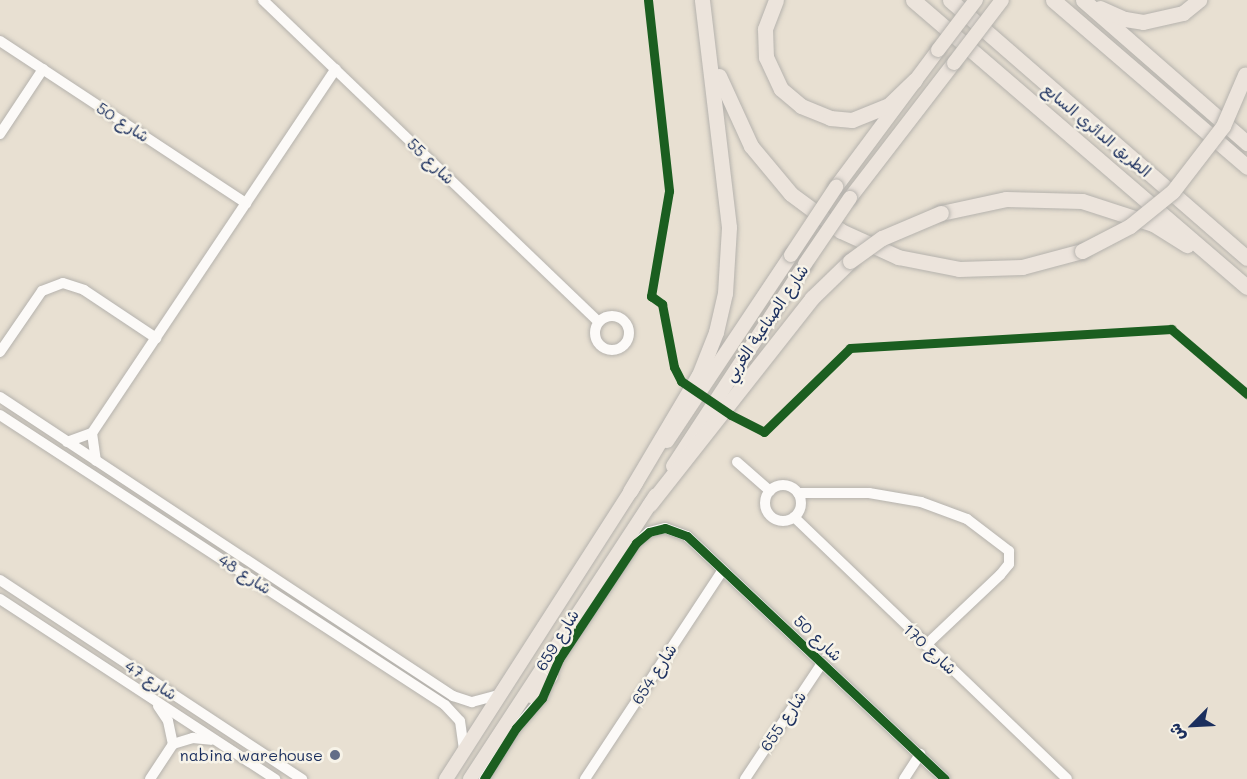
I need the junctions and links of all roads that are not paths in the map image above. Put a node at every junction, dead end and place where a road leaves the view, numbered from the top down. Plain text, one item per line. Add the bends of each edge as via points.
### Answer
1 (263, 0) edge
2 (702, 0) edge
3 (776, 0) edge
4 (913, 0) edge
5 (950, 0) edge
6 (976, 0) edge
7 (1002, 0) edge
8 (1053, 0) edge
9 (1083, 0) edge
10 (1087, 0) edge
11 (1199, 0) edge
12 (707, 30) junction
13 (0, 41) edge
14 (43, 69) junction
15 (336, 69) junction
16 (1246, 70) edge
17 (915, 80) junction
18 (0, 134) edge
19 (1247, 143) edge
20 (1247, 167) edge
21 (246, 203) junction
22 (1247, 258) edge
23 (1226, 269) junction
24 (1247, 286) edge
25 (599, 322) dead end
26 (156, 338) junction
27 (0, 352) edge
28 (0, 397) edge
29 (0, 415) edge
30 (92, 434) junction
31 (67, 442) junction
32 (96, 461) junction
33 (737, 462) dead end
34 (770, 491) junction
35 (630, 492) junction
36 (798, 493) junction
37 (650, 504) junction
38 (794, 517) junction
39 (664, 528) joint
40 (723, 570) junction
41 (0, 580) edge
42 (0, 599) edge
43 (0, 608) edge
44 (17, 611) junction
45 (926, 645) junction
46 (822, 663) junction
47 (551, 676) junction
48 (501, 694) junction
49 (154, 700) junction
50 (506, 724) junction
51 (217, 741) junction
52 (173, 744) junction
53 (464, 751) junction
54 (920, 754) junction
55 (150, 779) edge
56 (275, 779) edge
57 (302, 779) edge
58 (446, 779) edge
59 (470, 779) edge
60 (484, 779) edge
61 (585, 779) edge
62 (744, 779) edge
63 (904, 779) edge
64 (945, 779) edge
65 (1067, 779) edge

1 - 15 street, شارع 55
2 - 12 highway
3 - 17 highway via 765,29 768,65 781,89 801,106 841,120 868,116 889,105
4 - 23 highway
5 - 22 highway, الطريق الدائري السابع
6 - 17 main road, شارع الصناعية الغربي, bridge
7 - 37 main road, شارع الصناعية الغربي, bridge via 850,198
8 - 20 highway
9 - 19 highway
10 - 11 highway via 1106,12 1143,22 1183,13
12 - 16 highway, bridge via 722,90 751,146 791,194 841,231 898,257 959,269 1022,267 1082,251 1130,226 1173,191 1223,126
12 - 35 highway via 729,227 725,293 716,332 699,375
13 - 14 street, شارع 50
14 - 18 street
14 - 21 street, شارع 50
15 - 21 street
15 - 25 street, شارع 55
17 - 35 main road, شارع الصناعية الغربي, bridge via 837,187
21 - 26 street
23 - 24 highway
23 - 37 highway, bridge via 1153,224 1082,201 1006,199 941,213 882,238 850,261 812,298
26 - 27 street via 84,290 63,283 42,291
26 - 30 street
28 - 31 street, شارع 48
29 - 53 street, شارع 48 via 446,705 464,730
30 - 31 street
30 - 32 street
31 - 32 street, شارع 48
32 - 48 street, شارع 48 via 453,696 472,702
33 - 34 street
34 - 36 street via 783,485
34 - 38 street via 768,512 780,520
35 - 48 main road, شارع الصناعية الغربي
36 - 38 street via 801,504
36 - 45 street via 869,493 921,502 967,519 1009,551 1009,564 1000,575
37 - 50 main road, شارع الصناعية الغربي
38 - 45 street, شارع 170
39 - 40 street, شارع 50 via 687,537
39 - 47 street, شارع 659 via 649,532 636,543
40 - 46 street, شارع 50
40 - 61 street, شارع 654
41 - 57 street, شارع 47
42 - 44 street, شارع 47
43 - 44 street
44 - 49 street, شارع 47
45 - 65 street, شارع 170
46 - 54 street, شارع 50
46 - 62 street, شارع 655
47 - 50 main road
47 - 60 street, شارع 659 via 542,698
48 - 53 main road, شارع الصناعية الغربي
49 - 51 street, شارع 47
49 - 52 street via 168,721
50 - 59 main road, شارع الصناعية الغربي
51 - 52 street via 193,738
51 - 56 street, شارع 47
52 - 55 street
53 - 58 main road, شارع الصناعية الغربي
54 - 63 street
54 - 64 street, شارع 50

